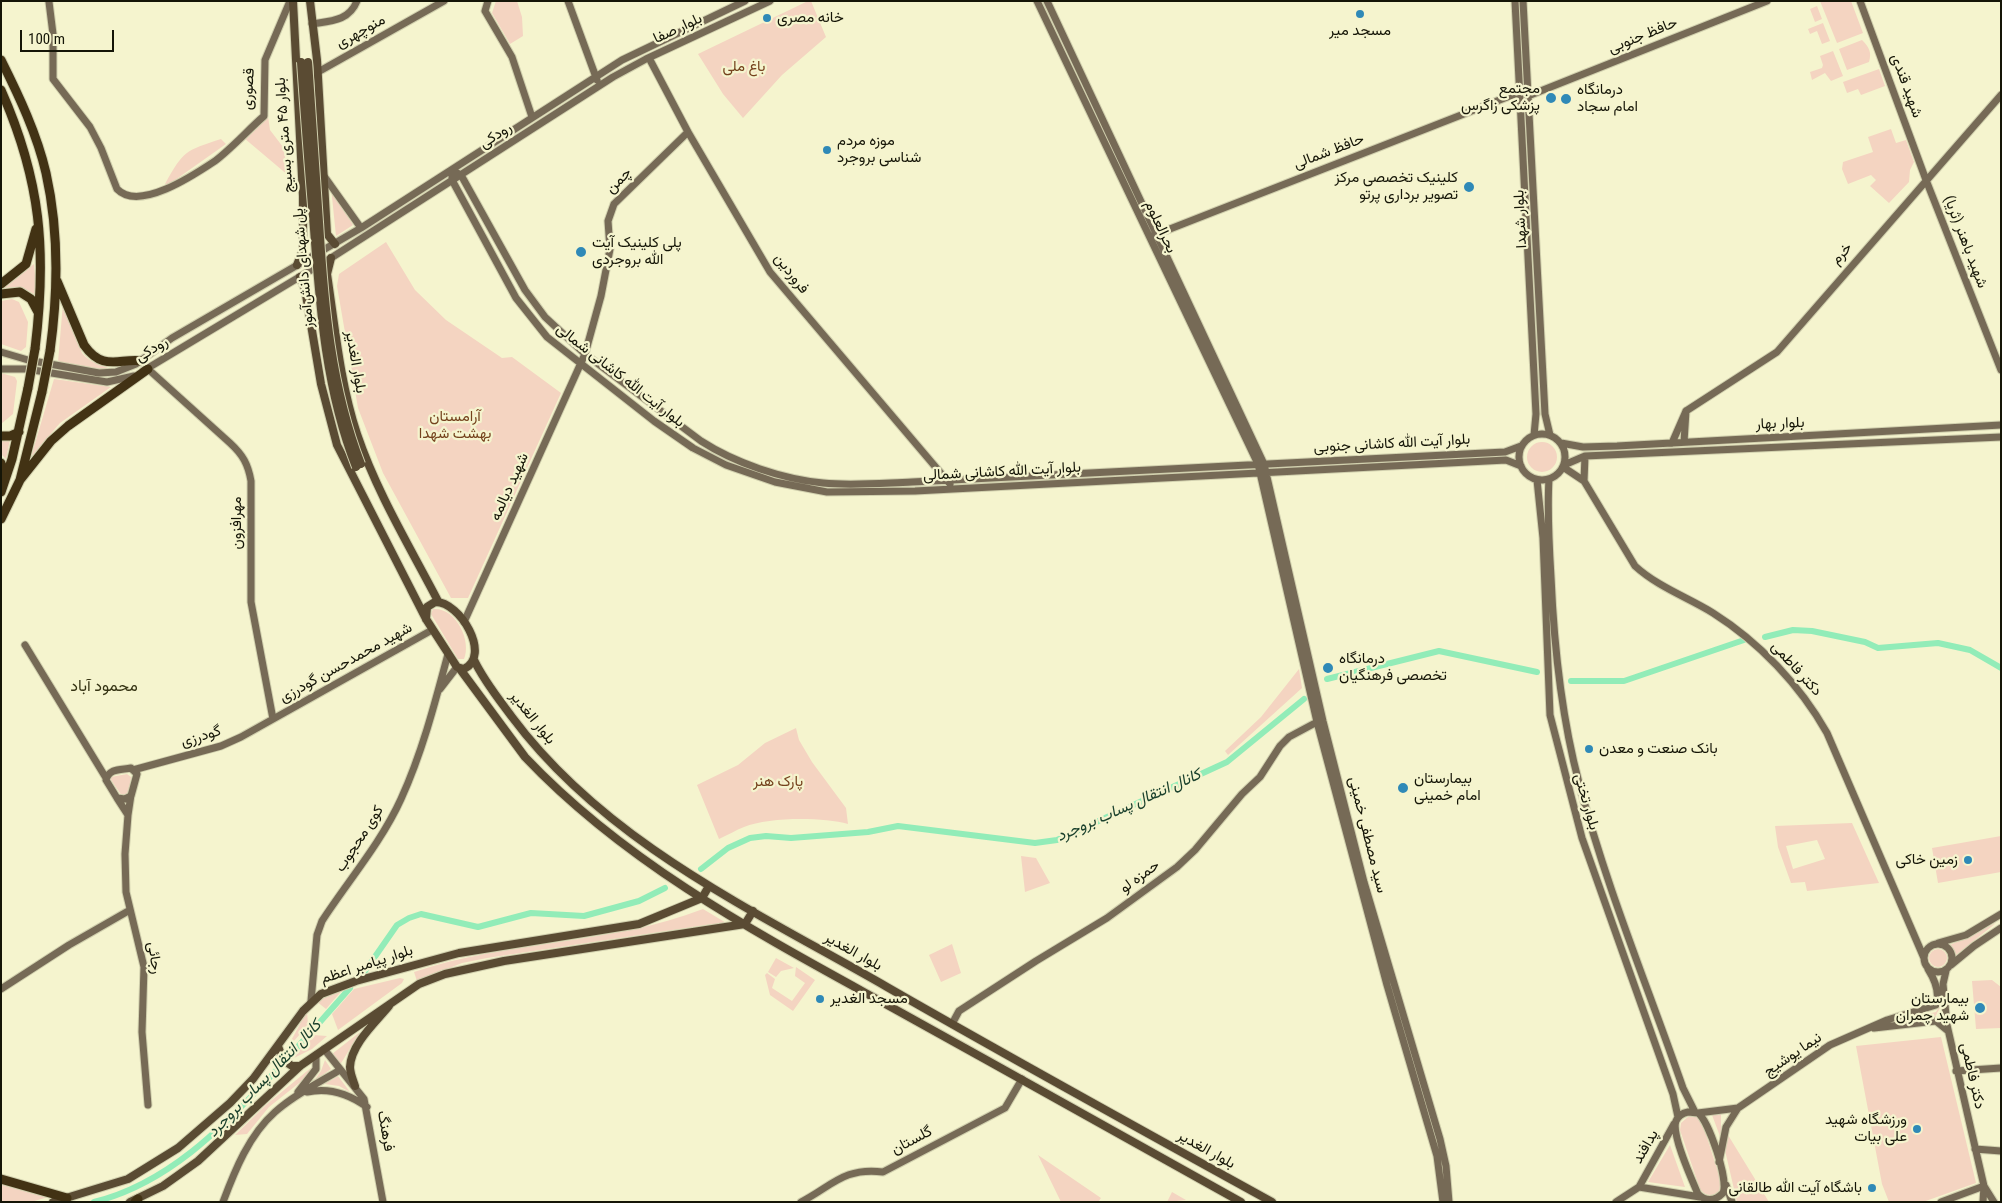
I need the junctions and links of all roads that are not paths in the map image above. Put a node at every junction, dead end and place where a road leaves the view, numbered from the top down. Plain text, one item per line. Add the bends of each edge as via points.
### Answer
1 (291, 1) edge
2 (310, 1) edge
3 (357, 1) edge
4 (444, 1) edge
5 (488, 1) edge
6 (568, 1) edge
7 (745, 1) edge
8 (770, 1) edge
9 (1037, 1) edge
10 (1046, 1) edge
11 (1515, 1) edge
12 (1524, 1) edge
13 (1767, 1) edge
14 (1860, 1) edge
15 (49, 2) edge
16 (729, 9) junction
17 (734, 18) junction
18 (312, 24) junction
19 (314, 45) junction
20 (295, 46) junction
21 (649, 58) junction
22 (1, 60) edge
23 (304, 62) junction
24 (318, 72) junction
25 (595, 77) junction
26 (600, 85) junction
27 (1, 90) edge
28 (1520, 92) junction
29 (2001, 95) edge
30 (1528, 96) junction
31 (532, 118) junction
32 (688, 132) junction
33 (466, 161) junction
34 (471, 168) junction
35 (452, 170) junction
36 (461, 175) junction
37 (324, 176) junction
38 (452, 180) junction
39 (1926, 180) junction
40 (434, 181) junction
41 (439, 189) junction
42 (38, 217) junction
43 (361, 228) junction
44 (348, 236) junction
45 (1153, 236) junction
46 (335, 244) junction
47 (354, 244) junction
48 (318, 254) junction
49 (331, 258) junction
50 (297, 265) junction
51 (319, 266) junction
52 (56, 277) junction
53 (300, 277) junction
54 (1, 284) edge
55 (1, 294) edge
56 (239, 299) junction
57 (245, 310) junction
58 (216, 312) junction
59 (39, 316) junction
60 (223, 323) junction
61 (1, 352) edge
62 (585, 354) junction
63 (580, 364) junction
64 (145, 365) junction
65 (1, 369) edge
66 (2001, 370) edge
67 (1686, 411) junction
68 (2001, 425) edge
69 (19, 432) junction
70 (1534, 435) junction
71 (1550, 435) junction
72 (1, 436) edge
73 (2001, 437) edge
74 (1684, 442) junction
75 (1561, 443) junction
76 (1672, 443) junction
77 (1521, 446) junction
78 (1585, 456) junction
79 (1, 463) edge
80 (359, 466) junction
81 (1521, 466) junction
82 (1564, 466) junction
83 (1262, 468) junction
84 (371, 470) junction
85 (1086, 473) junction
86 (353, 478) junction
87 (1549, 479) junction
88 (20, 480) junction
89 (1537, 480) junction
90 (949, 481) junction
91 (1584, 481) junction
92 (6, 482) junction
93 (1086, 482) junction
94 (951, 490) junction
95 (1, 492) edge
96 (1, 519) edge
97 (438, 601) junction
98 (426, 618) junction
99 (464, 622) junction
100 (432, 630) junction
101 (25, 645) dead end
102 (448, 654) junction
103 (474, 660) junction
104 (458, 668) junction
105 (1308, 668) junction
106 (438, 692) junction
107 (273, 719) junction
108 (1317, 722) junction
109 (133, 770) junction
110 (106, 778) junction
111 (131, 795) junction
112 (118, 798) junction
113 (128, 815) junction
114 (709, 886) junction
115 (702, 898) junction
116 (130, 910) junction
117 (753, 912) junction
118 (2000, 916) edge
119 (745, 924) junction
120 (2001, 928) edge
121 (1934, 944) junction
122 (1924, 958) junction
123 (1639, 962) junction
124 (1628, 964) junction
125 (1928, 968) junction
126 (1948, 968) junction
127 (1, 989) edge
128 (397, 997) junction
129 (311, 1001) junction
130 (952, 1024) junction
131 (961, 1029) junction
132 (1865, 1029) junction
133 (1948, 1030) junction
134 (974, 1037) junction
135 (953, 1041) junction
136 (278, 1046) junction
137 (324, 1049) junction
138 (967, 1049) junction
139 (316, 1055) junction
140 (300, 1066) junction
141 (2001, 1068) edge
142 (340, 1070) junction
143 (1956, 1071) junction
144 (1022, 1079) junction
145 (355, 1086) junction
146 (291, 1100) junction
147 (148, 1105) dead end
148 (367, 1107) junction
149 (1738, 1108) junction
150 (1697, 1112) junction
151 (1677, 1119) junction
152 (1975, 1149) junction
153 (2001, 1151) edge
154 (1720, 1162) junction
155 (1, 1179) edge
156 (1726, 1185) junction
157 (1984, 1186) junction
158 (1639, 1187) junction
159 (67, 1198) junction
160 (1704, 1199) edge
161 (134, 1201) edge
162 (53, 1202) edge
163 (222, 1202) edge
164 (383, 1202) edge
165 (801, 1202) edge
166 (1242, 1202) edge
167 (1272, 1202) edge
168 (1442, 1202) edge
169 (1449, 1202) edge
170 (1616, 1202) edge
171 (1732, 1202) edge
172 (1941, 1202) edge
173 (1983, 1202) edge
174 (1994, 1202) edge

1 - 15 main road, قصوری via 264,60 264,116 216,160 163,191 135,196 116,189 90,127 53,79
1 - 20 main road, بلوار ۴۵ متری بسیج
2 - 18 main road
3 - 18 main road via 344,18
4 - 24 main road, منوچهری
5 - 31 main road via 485,11 512,57
6 - 25 main road
7 - 16 main road, بلوار صفا
8 - 17 main road, بلوار صفا
9 - 45 main road, بحرالعلوم
10 - 45 main road, بحرالعلوم
11 - 28 main road, بلوار شهدا
12 - 30 main road, بلوار شهدا
13 - 30 main road, حافظ جنوبی
14 - 39 main road, شهید قندی
16 - 17 main road
16 - 25 main road, بلوار صفا via 639,51
17 - 21 main road, بلوار صفا
18 - 19 main road
19 - 23 main road
19 - 24 main road
20 - 23 main road
20 - 50 main road, بلوار ۴۵ متری بسیج via 303,196 303,250
21 - 26 main road, بلوار صفا
21 - 32 main road, فروردین
22 - 52 highway via 35,137 46,173
23 - 80 main road, پل شهدای دانش‌آموز, bridge via 332,358
24 - 37 main road
25 - 26 main road
25 - 31 main road, رودکی
26 - 34 main road, رودکی
27 - 42 highway via 30,167
28 - 30 main road
28 - 45 main road, حافظ شمالی
28 - 70 main road, بلوار شهدا via 1536,414
29 - 39 main road, خرم
30 - 71 main road, بلوار شهدا via 1545,414
31 - 33 main road, رودکی
32 - 62 main road, چمن via 609,212 610,249
32 - 90 main road, فروردین via 770,272
33 - 34 main road
33 - 35 main road, رودکی
34 - 36 main road, رودکی
35 - 36 main road
35 - 38 main road, بلوار آیت الله کاشانی شمالی
35 - 40 main road, رودکی
36 - 38 main road, رودکی
36 - 62 main road, بلوار آیت الله کاشانی شمالی via 532,302 553,327
37 - 43 main road
37 - 46 main road via 327,234
38 - 41 main road, رودکی
38 - 63 main road, بلوار آیت الله کاشانی شمالی via 528,315 547,337
39 - 66 main road, شهید باهنر (ثریا)
39 - 67 main road, خرم via 1777,352
40 - 41 main road
40 - 43 main road, رودکی
41 - 47 main road, رودکی
42 - 54 highway via 26,264
42 - 59 highway
43 - 44 main road, رودکی
44 - 46 main road, رودکی
44 - 47 main road
45 - 83 main road, بحرالعلوم
46 - 48 main road, رودکی
47 - 49 main road, رودکی
48 - 50 main road, رودکی
48 - 51 main road
49 - 51 main road, رودکی
49 - 84 main road, بلوار الغدیر via 327,274 347,397
50 - 56 main road, رودکی
51 - 53 main road, رودکی
52 - 64 highway via 88,351 115,363 132,360
52 - 88 highway, bridge via 50,351
53 - 57 main road, رودکی
53 - 86 main road via 305,289 325,404 337,445
55 - 59 highway via 20,292 35,304
56 - 57 main road via 239,307
56 - 58 main road, رودکی
57 - 60 main road, رودکی
58 - 60 main road via 222,316
58 - 64 main road, رودکی via 158,348
59 - 69 highway, bridge
60 - 64 main road, رودکی
61 - 64 main road, رودکی via 99,372 116,372
62 - 63 main road, چمن
62 - 90 main road, بلوار آیت الله کاشانی شمالی via 701,441 744,463 822,483
63 - 94 main road, بلوار آیت الله کاشانی شمالی via 693,448 755,476 827,492
63 - 99 main road, شهید دیالمه
64 - 65 main road, رودکی via 129,378 107,382 26,368
64 - 88 highway via 68,426
64 - 107 main road, مهرافزون via 243,455 248,467 251,481 251,602
67 - 74 main road
67 - 76 main road
68 - 74 main road, بلوار بهار
69 - 72 highway
69 - 92 highway
70 - 71 main road
70 - 77 main road
71 - 75 main road
73 - 78 main road, بلوار بهار
74 - 76 main road, بلوار بهار
75 - 76 main road, بلوار بهار via 1583,448
75 - 82 main road via 1566,456
77 - 81 main road via 1518,458
77 - 83 main road, بلوار آیت الله کاشانی جنوبی via 1505,452
78 - 82 main road, بلوار بهار
78 - 91 main road
79 - 92 highway
80 - 84 main road
80 - 86 main road
81 - 83 main road, بلوار آیت الله کاشانی جنوبی via 1506,460
81 - 89 main road via 1527,475
82 - 87 main road
82 - 91 main road, دکتر فاطمی
83 - 85 main road, بلوار آیت الله کاشانی شمالی
83 - 93 main road, بلوار آیت الله کاشانی شمالی
83 - 105 main road, سید مصطفی خمینی
84 - 97 main road, بلوار الغدیر
85 - 90 main road, بلوار آیت الله کاشانی شمالی
85 - 93 main road
86 - 98 main road
87 - 89 main road
87 - 123 main road, بلوار تختی via 1551,586 1560,695 1592,828
88 - 96 highway
89 - 124 main road, بلوار تختی via 1550,715 1582,838
90 - 94 main road
91 - 122 main road, دکتر فاطمی via 1635,566 1680,597 1745,634 1809,703 1827,733
92 - 95 highway
93 - 94 main road, بلوار آیت الله کاشانی شمالی
97 - 98 main road via 427,607
97 - 99 main road via 452,607
98 - 100 main road, بلوار الغدیر
99 - 103 main road via 473,639
100 - 102 main road, بلوار الغدیر
100 - 107 main road, شهید محمدحسن گودرزی
101 - 110 main road
102 - 104 main road, بلوار الغدیر
102 - 106 main road, کوی محجوب
103 - 104 main road via 466,668
103 - 114 main road, بلوار الغدیر via 520,728 564,775 624,829
104 - 106 main road
104 - 115 main road, بلوار الغدیر via 525,757 548,780 617,841
105 - 108 main road, سید مصطفی خمینی
105 - 169 main road, سید مصطفی خمینی via 1376,927 1440,1139
106 - 129 main road, کوی محجوب via 401,800 322,922 317,935
107 - 109 main road, گودرزی via 221,746
108 - 130 main road, حمزه لو via 1289,737 1280,746 1260,777 1177,867 1107,918 959,1011
108 - 168 main road, سید مصطفی خمینی via 1387,985 1437,1156
109 - 110 main road via 111,771
109 - 111 main road via 136,774
110 - 112 main road
111 - 112 main road via 125,799
111 - 113 main road, رجائی
112 - 113 main road
113 - 116 main road, رجائی via 125,858
114 - 115 main road
114 - 117 main road, بلوار الغدیر
115 - 119 main road, بلوار الغدیر
115 - 129 main road, بلوار پیامبر اعظم via 623,928 482,948 434,959 337,986
116 - 127 main road
116 - 147 main road, رجائی via 144,967 142,1032
117 - 119 main road
117 - 130 main road, بلوار الغدیر
118 - 121 main road via 1966,935
119 - 128 main road via 470,967 433,978
119 - 135 main road, بلوار الغدیر
120 - 126 main road
121 - 122 main road
121 - 126 main road via 1951,951 1953,958
122 - 125 main road
123 - 124 main road
123 - 150 main road, بلوار تختی via 1683,1088
124 - 151 main road, بلوار تختی via 1673,1094
125 - 126 main road via 1939,973
125 - 132 main road, نیما یوشیج via 1936,984 1936,1005
126 - 133 main road, دکتر فاطمی via 1944,1002
128 - 137 main road
128 - 145 main road via 366,1033 355,1052 350,1065
129 - 136 main road, بلوار پیامبر اعظم
130 - 131 main road, بلوار الغدیر
131 - 134 main road, بلوار الغدیر
131 - 135 main road
132 - 133 main road, نیما یوشیج via 1936,1021
132 - 149 main road, نیما یوشیج via 1809,1058
133 - 143 main road, دکتر فاطمی
134 - 138 main road
134 - 167 main road, بلوار الغدیر
135 - 138 main road, بلوار الغدیر
136 - 140 main road via 287,1064
136 - 159 main road, بلوار پیامبر اعظم via 230,1104 178,1148 128,1178
137 - 139 main road
137 - 142 main road, فرهنگ
138 - 144 main road, بلوار الغدیر
139 - 140 main road
139 - 146 main road via 318,1062 313,1074
140 - 161 main road via 204,1157 163,1186
141 - 143 main road
142 - 145 main road, فرهنگ
142 - 146 main road
143 - 152 main road, دکتر فاطمی
144 - 165 main road, گلستان via 1005,1108 883,1172 864,1170 832,1181
144 - 166 main road, بلوار الغدیر
145 - 148 main road, فرهنگ
146 - 148 main road via 308,1092 326,1090 347,1096
146 - 163 main road via 263,1124 251,1141
148 - 164 main road, فرهنگ
149 - 150 main road, نیما یوشیج
149 - 154 main road, نیما یوشیج via 1726,1128
150 - 151 main road, نیما یوشیج via 1688,1112
150 - 154 main road, بلوار تختی via 1707,1124
151 - 158 main road, پدافند
151 - 160 main road, بلوار تختی via 1676,1133 1695,1188
152 - 153 main road
152 - 157 main road, دکتر فاطمی
154 - 156 main road, بلوار تختی
155 - 159 highway
156 - 160 main road via 1721,1195
156 - 171 main road
157 - 172 main road
157 - 173 main road
157 - 174 main road
158 - 160 main road, پدافند
158 - 170 main road, پدافند
159 - 162 main road, بلوار پیامبر اعظم

